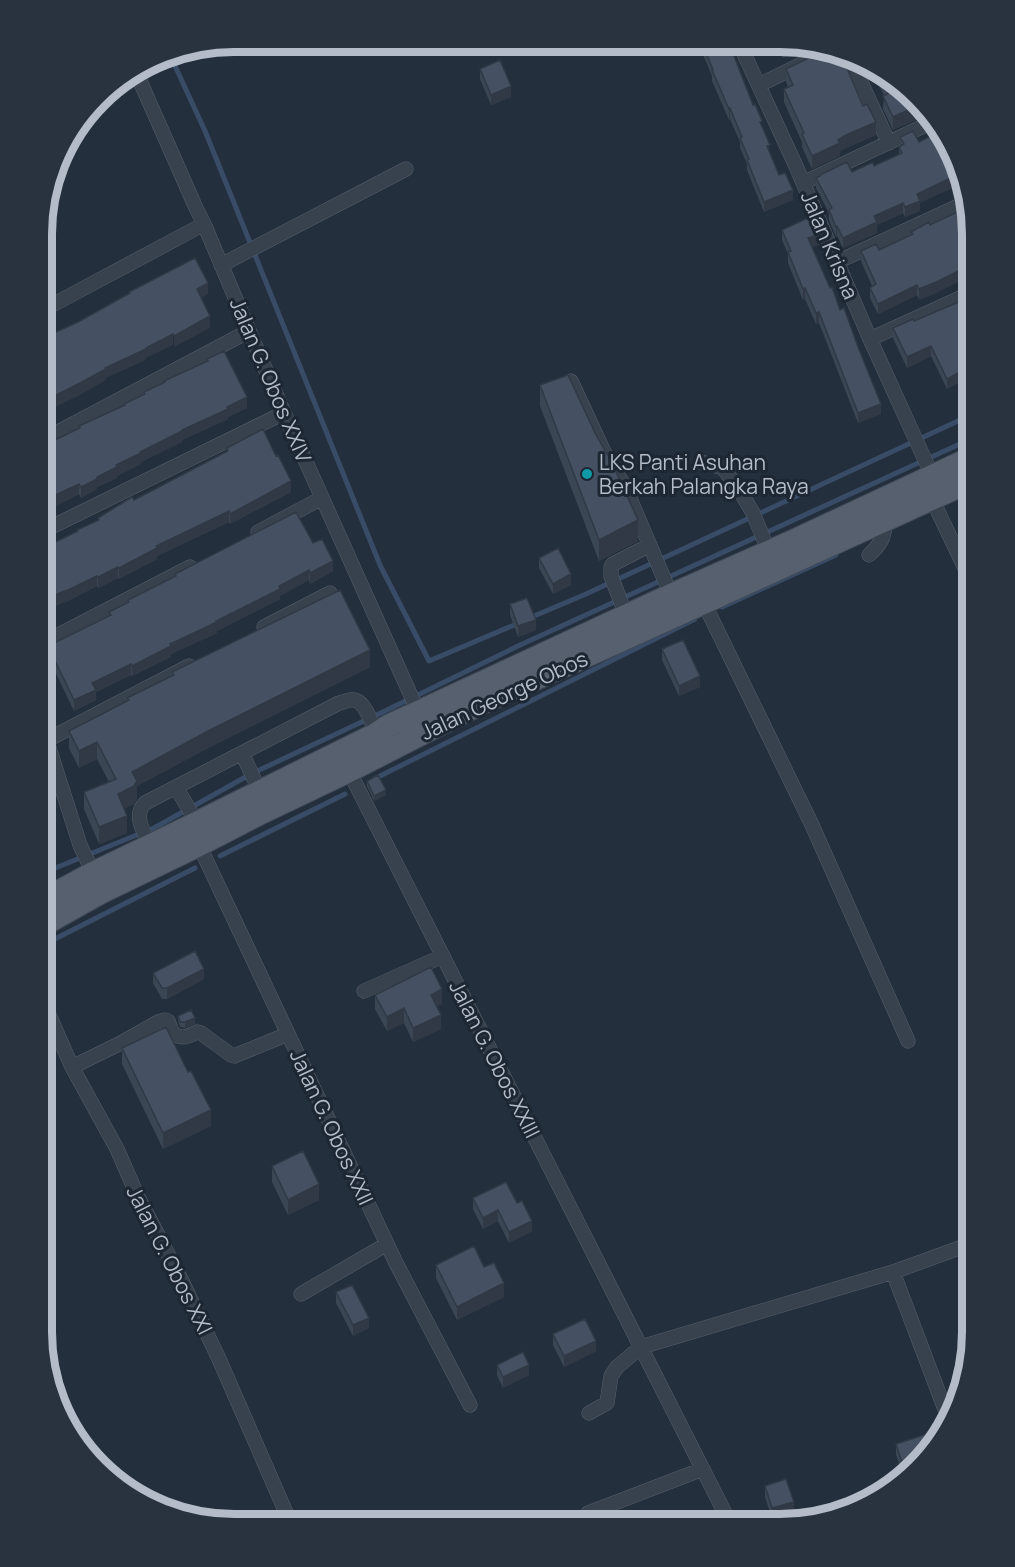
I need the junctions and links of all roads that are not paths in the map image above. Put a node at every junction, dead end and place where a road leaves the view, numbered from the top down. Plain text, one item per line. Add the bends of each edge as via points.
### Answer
1 (743, 52) edge
2 (817, 57) edge
3 (854, 68) edge
4 (139, 80) edge
5 (759, 85) junction
6 (926, 125) edge
7 (889, 143) junction
8 (406, 169) dead end
9 (803, 183) junction
10 (960, 205) edge
11 (204, 224) junction
12 (837, 262) junction
13 (221, 265) junction
14 (962, 297) edge
15 (52, 306) edge
16 (249, 330) junction
17 (870, 339) junction
18 (571, 381) edge
19 (284, 413) junction
20 (52, 435) edge
21 (701, 462) dead end
22 (962, 465) edge
23 (962, 481) edge
24 (933, 485) junction
25 (322, 498) junction
26 (885, 520) junction
27 (52, 527) edge
28 (250, 536) edge
29 (764, 540) junction
30 (650, 545) junction
31 (869, 555) dead end
32 (962, 558) edge
33 (198, 563) edge
34 (666, 584) junction
35 (330, 593) edge
36 (622, 603) junction
37 (704, 603) junction
38 (256, 631) edge
39 (52, 638) edge
40 (204, 658) edge
41 (420, 716) junction
42 (372, 723) junction
43 (52, 731) edge
44 (242, 753) junction
45 (52, 756) edge
46 (349, 771) junction
47 (254, 779) junction
48 (176, 787) junction
49 (190, 812) junction
50 (146, 835) junction
51 (199, 846) junction
52 (94, 876) junction
53 (52, 896) edge
54 (52, 916) edge
55 (443, 956) junction
56 (364, 991) dead end
57 (52, 1022) edge
58 (288, 1034) junction
59 (908, 1041) dead end
60 (72, 1067) junction
61 (387, 1244) junction
62 (962, 1247) edge
63 (893, 1272) junction
64 (301, 1294) dead end
65 (642, 1347) junction
66 (470, 1405) dead end
67 (945, 1410) edge
68 (589, 1413) dead end
69 (703, 1469) junction
70 (588, 1513) dead end
71 (287, 1514) edge
72 (726, 1514) edge

1 - 5 street, Jalan Krisna
2 - 5 street
3 - 7 street
4 - 11 street, Jalan G. Obos XXIV
5 - 9 street, Jalan Krisna
6 - 7 street
7 - 9 street
8 - 13 street
9 - 12 street, Jalan Krisna
10 - 12 street
11 - 13 street, Jalan G. Obos XXIV
11 - 15 street
12 - 17 street, Jalan Krisna
13 - 16 street, Jalan G. Obos XXIV
14 - 17 street
16 - 19 street, Jalan G. Obos XXIV
16 - 20 street
17 - 24 street, Jalan Krisna
18 - 30 street
19 - 25 street, Jalan G. Obos XXIV
19 - 27 street
21 - 29 street via 723,468 753,513
22 - 24 main road, Jalan George Obos
23 - 24 main road, Jalan George Obos
24 - 26 main road, Jalan George Obos
24 - 29 main road, Jalan George Obos
24 - 32 street, Jalan Krisna
25 - 28 street
25 - 41 street, Jalan G. Obos XXIV
26 - 31 street via 883,539
26 - 37 main road, Jalan George Obos
29 - 34 main road, Jalan George Obos
30 - 34 street
30 - 36 street via 611,567
33 - 39 street
34 - 36 main road, Jalan George Obos
35 - 38 street
36 - 41 main road, Jalan George Obos
37 - 41 main road, Jalan George Obos via 478,705
37 - 59 street via 812,825
40 - 43 street
41 - 42 main road, Jalan George Obos via 388,726
41 - 46 main road, Jalan George Obos
42 - 44 street via 363,706 350,700
42 - 47 main road, Jalan George Obos
44 - 47 street
44 - 48 street
45 - 52 street
46 - 51 main road, Jalan George Obos
46 - 55 street, Jalan G. Obos XXIII
47 - 49 main road, Jalan George Obos
48 - 49 street
48 - 50 street via 141,807 139,815
49 - 50 main road, Jalan George Obos
50 - 52 main road, Jalan George Obos
51 - 52 main road, Jalan George Obos
51 - 58 street, Jalan G. Obos XXII
52 - 53 main road, Jalan George Obos
52 - 54 main road, Jalan George Obos
55 - 56 street
55 - 65 street, Jalan G. Obos XXIII
57 - 60 street, Jalan G. Obos XXI
58 - 60 street via 234,1056 201,1033 186,1038 173,1034 165,1020
58 - 61 street, Jalan G. Obos XXII
60 - 71 street, Jalan G. Obos XXI via 182,1279
61 - 64 street
61 - 66 street, Jalan G. Obos XXII
62 - 63 street
63 - 65 street
63 - 67 street
65 - 68 street via 611,1376 608,1403
65 - 69 street, Jalan G. Obos XXIII
69 - 70 street
69 - 72 street, Jalan G. Obos XXIII

